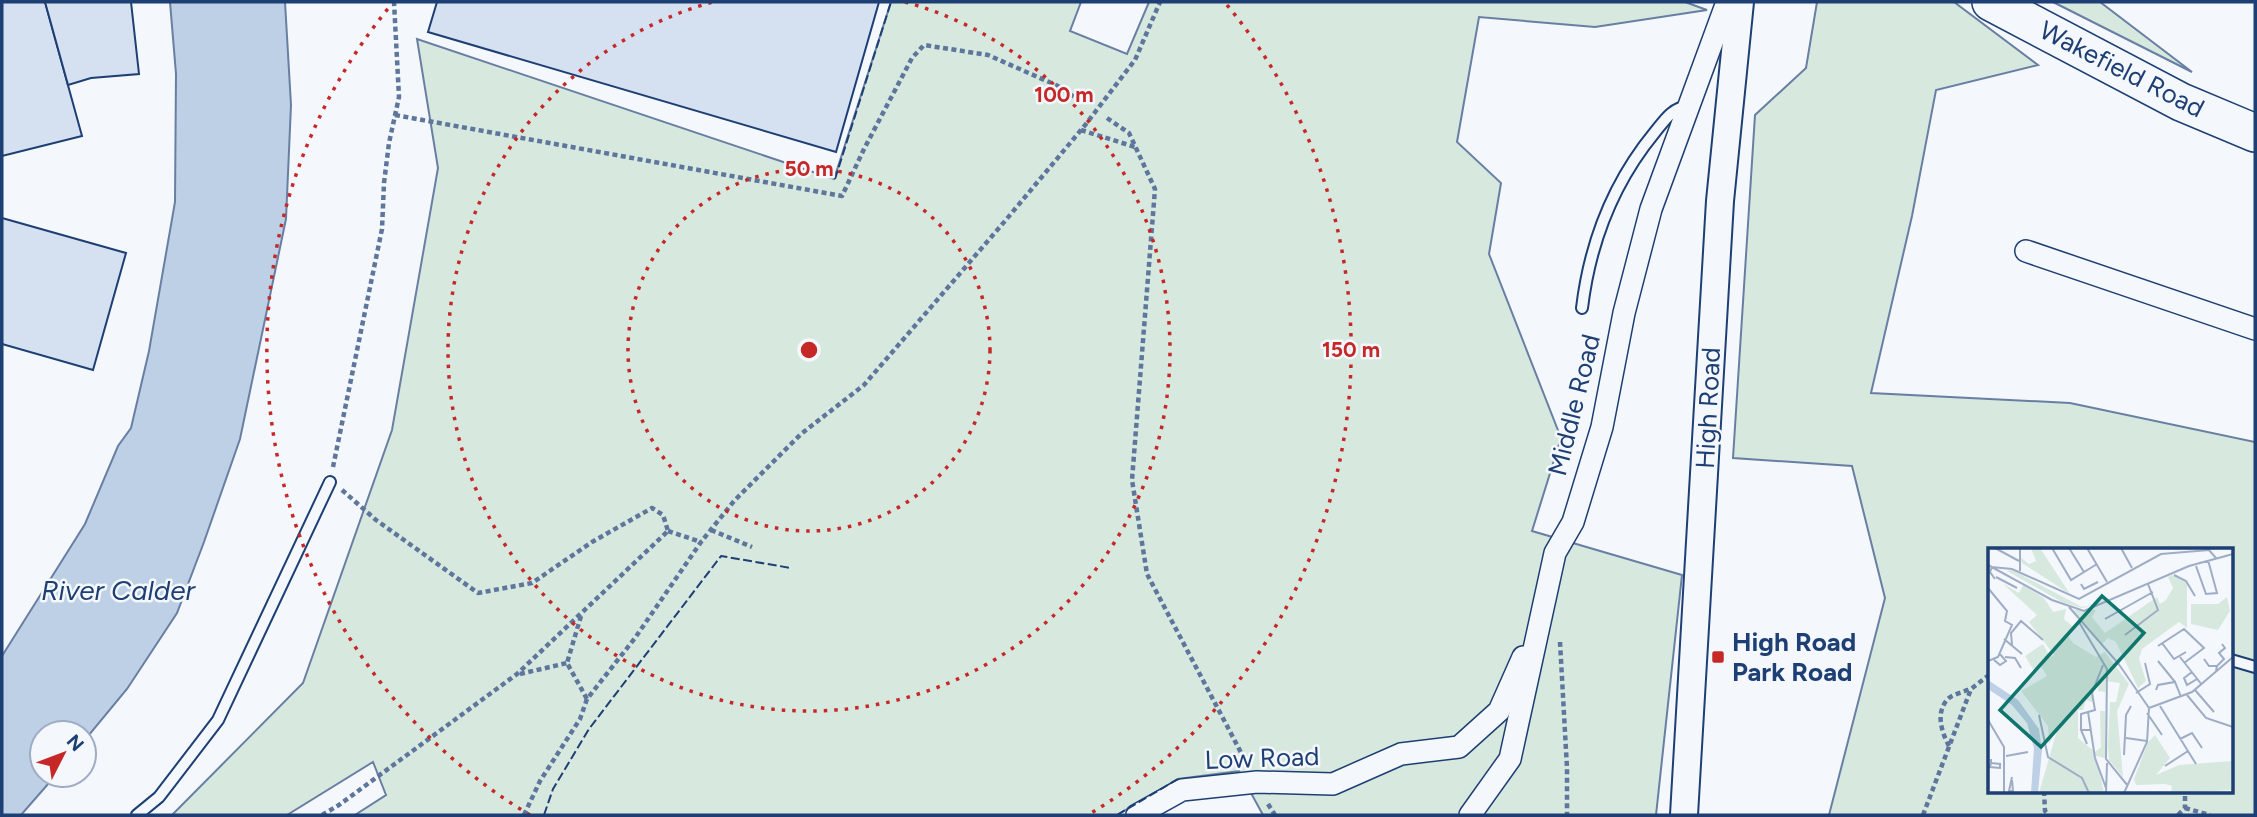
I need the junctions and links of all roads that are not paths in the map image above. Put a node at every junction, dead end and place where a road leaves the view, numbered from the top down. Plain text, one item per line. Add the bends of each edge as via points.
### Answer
1 (1727, 2) edge
2 (1740, 2) edge
3 (1991, 2) edge
4 (1690, 107) junction
5 (2255, 132) edge
6 (2026, 251) dead end
7 (1582, 308) dead end
8 (2255, 329) edge
9 (330, 482) road end
10 (1555, 553) junction
11 (2232, 660) edge
12 (2255, 667) edge
13 (137, 815) edge
14 (1137, 815) edge
15 (1470, 815) edge
16 (1684, 815) edge

1 - 4 street, Middle Road
2 - 16 street, High Road via 1720,201
3 - 5 highway, Wakefield Road via 2181,102
4 - 7 lane via 1678,107 1669,116 1618,185 1595,241
4 - 10 street, Middle Road via 1651,209 1624,313 1602,427 1573,522
6 - 8 street
9 - 13 lane via 218,720 159,797
10 - 14 street, Low Road via 1540,573 1523,657 1499,711 1459,747 1401,754 1333,784 1257,782 1182,790
10 - 15 street, Middle Road via 1510,759
11 - 12 lane

